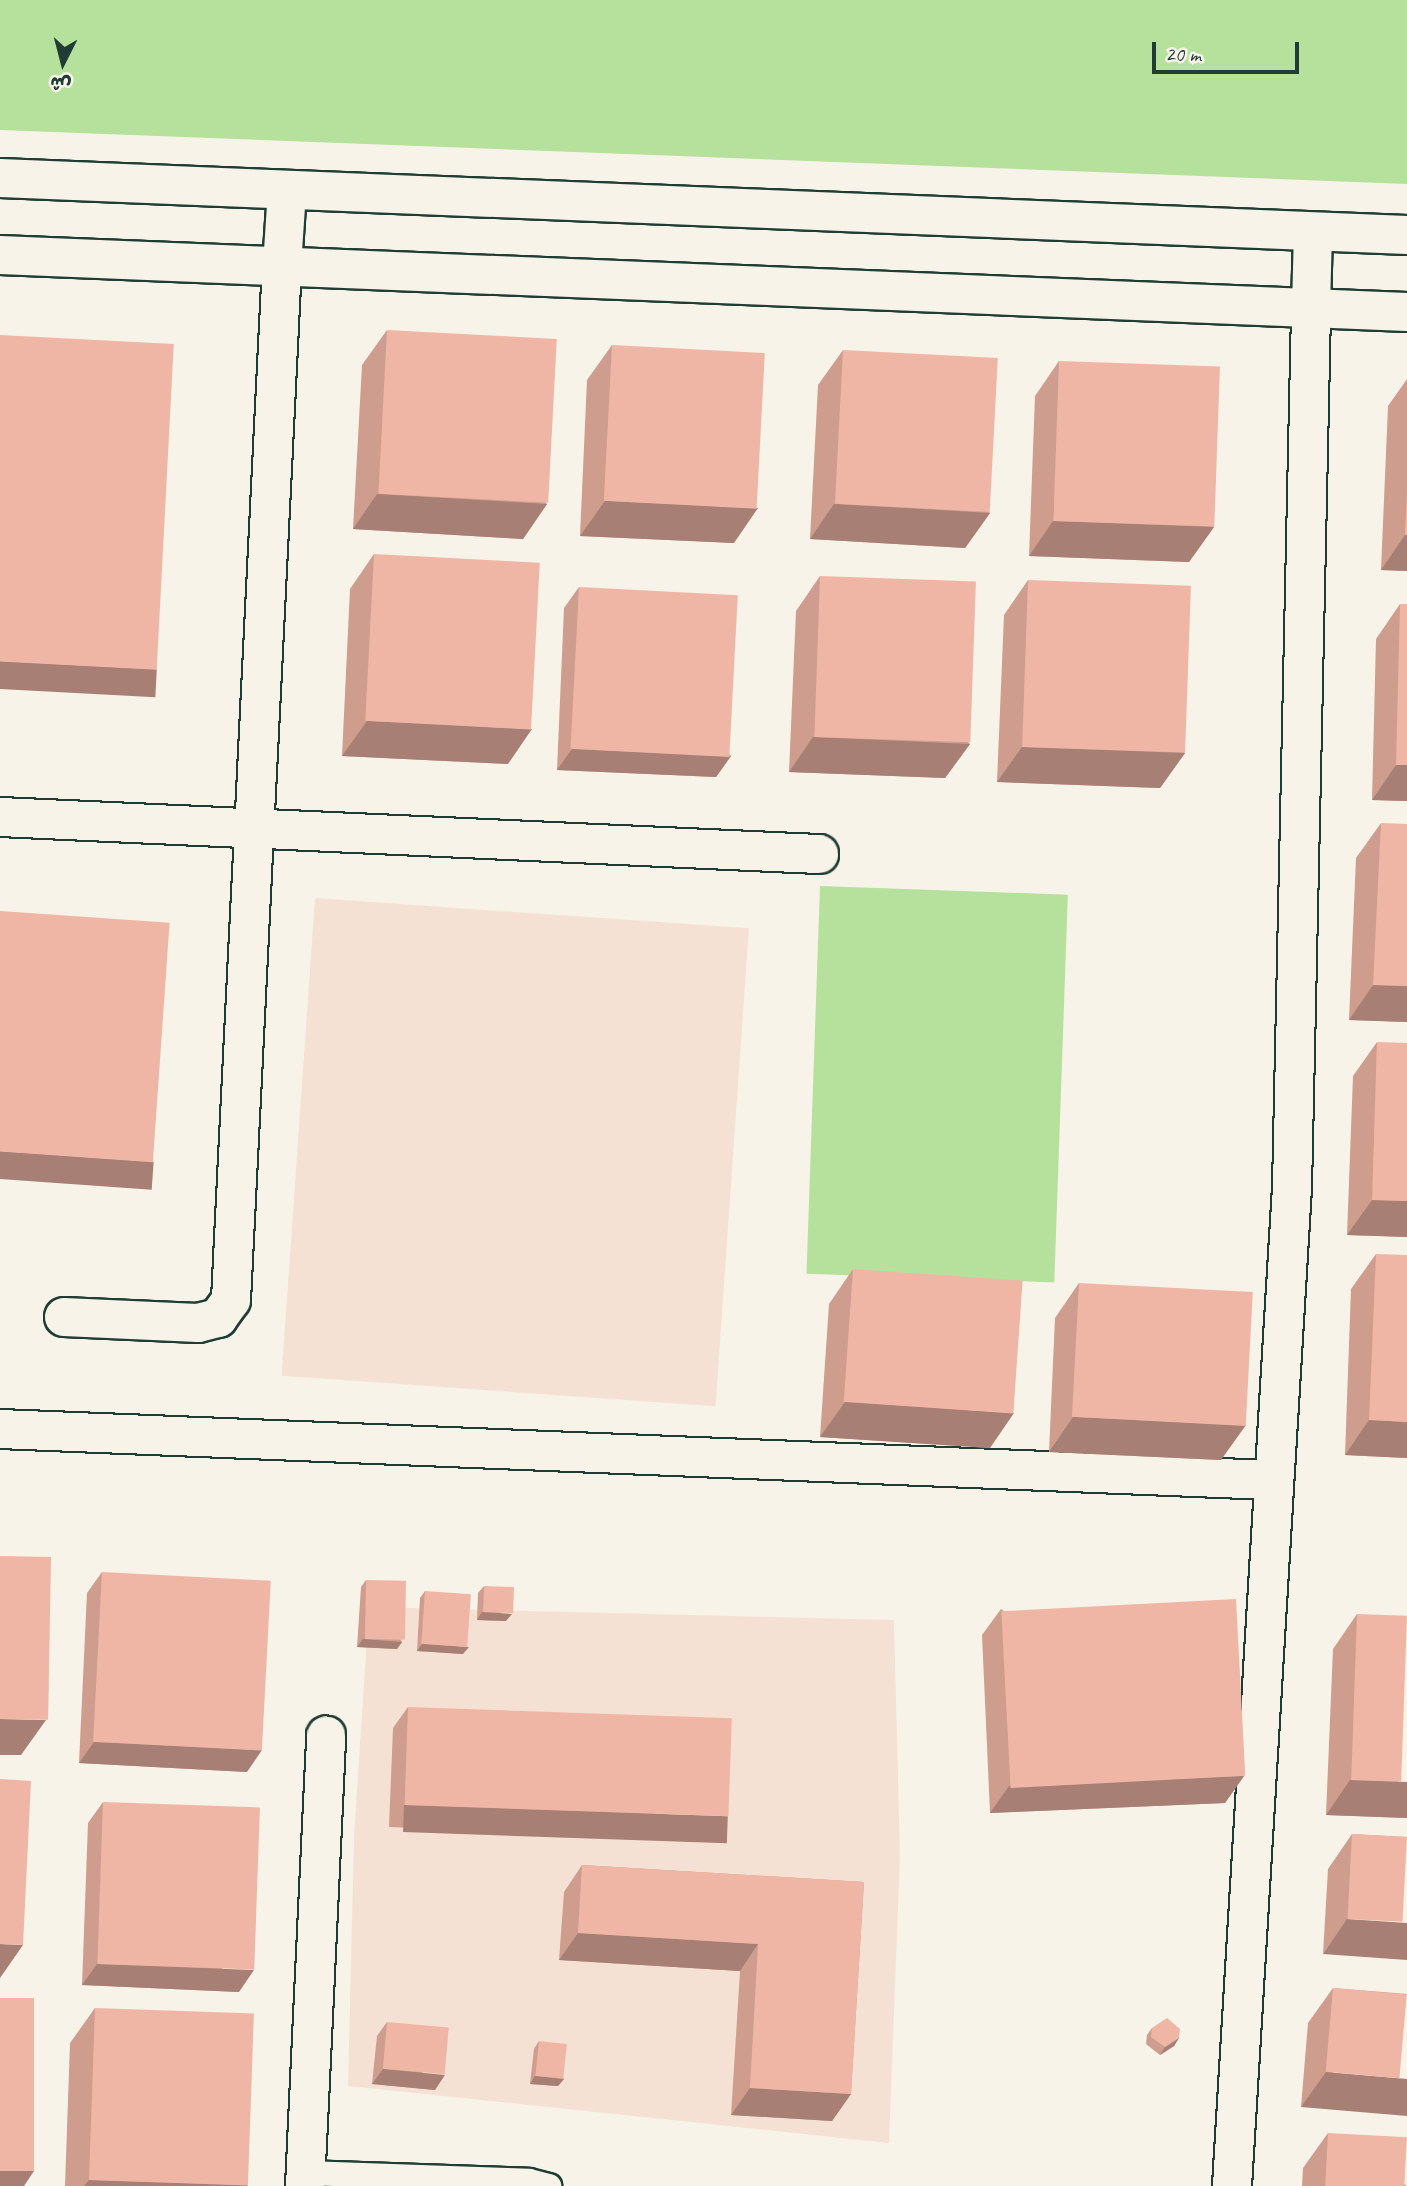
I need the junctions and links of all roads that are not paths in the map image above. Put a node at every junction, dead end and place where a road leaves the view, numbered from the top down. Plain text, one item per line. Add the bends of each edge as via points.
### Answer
1 (0, 178) edge
2 (287, 190) junction
3 (1313, 232) junction
4 (1407, 235) edge
5 (0, 255) edge
6 (282, 266) junction
7 (1311, 308) junction
8 (1407, 312) edge
9 (0, 817) edge
10 (254, 828) junction
11 (819, 854) dead end
12 (64, 1317) dead end
13 (0, 1429) edge
14 (1272, 1480) junction
15 (326, 1735) dead end
16 (305, 2179) edge
17 (549, 2186) edge
18 (1232, 2186) edge

1 - 2 street
2 - 3 street
2 - 6 street
3 - 4 street
3 - 7 street
5 - 6 street
6 - 7 street
6 - 10 street
7 - 8 street
7 - 14 street via 1292,1189
9 - 10 street
10 - 11 street
10 - 12 street via 231,1300 218,1318 198,1323
13 - 14 street
14 - 18 street
15 - 16 street
16 - 17 lane via 529,2181

